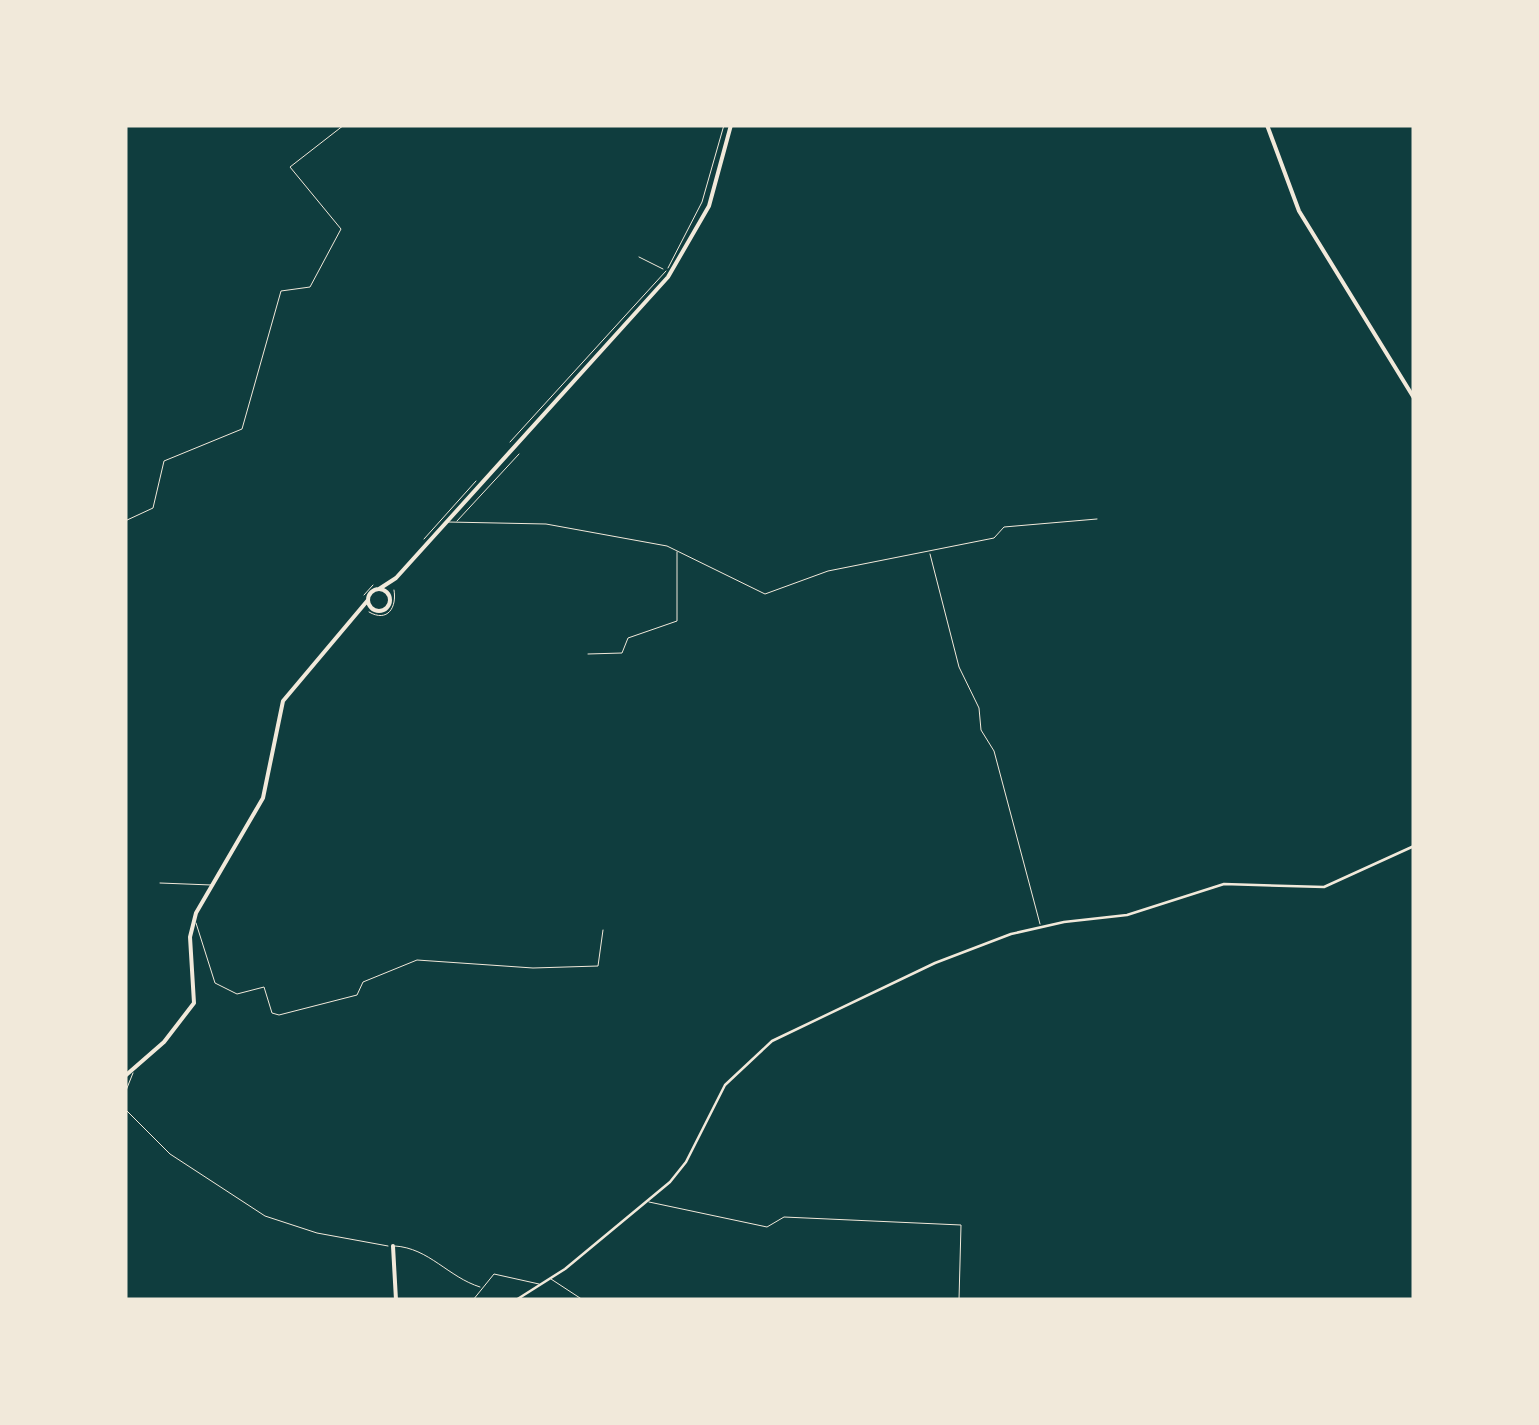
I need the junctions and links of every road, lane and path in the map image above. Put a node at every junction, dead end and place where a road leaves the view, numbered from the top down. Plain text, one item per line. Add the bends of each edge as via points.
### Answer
1 (344, 125) edge
2 (724, 125) edge
3 (731, 125) edge
4 (1268, 125) edge
5 (639, 257) dead end
6 (666, 270) junction
7 (557, 395) junction
8 (1414, 398) edge
9 (510, 442) dead end
10 (520, 454) dead end
11 (476, 481) dead end
12 (458, 507) junction
13 (1097, 519) dead end
14 (125, 521) edge
15 (448, 522) junction
16 (455, 524) junction
17 (424, 539) dead end
18 (677, 550) junction
19 (930, 551) junction
20 (396, 578) junction
21 (378, 586) junction
22 (392, 594) junction
23 (365, 600) junction
24 (371, 612) junction
25 (358, 616) junction
26 (588, 654) dead end
27 (1414, 846) edge
28 (160, 883) dead end
29 (211, 885) junction
30 (193, 921) junction
31 (1040, 926) junction
32 (602, 930) dead end
33 (132, 1070) junction
34 (125, 1076) edge
35 (125, 1093) edge
36 (125, 1109) edge
37 (649, 1202) junction
38 (393, 1246) junction
39 (551, 1279) junction
40 (542, 1285) junction
41 (480, 1287) junction
42 (396, 1300) edge
43 (474, 1300) edge
44 (516, 1300) edge
45 (583, 1300) edge
46 (958, 1300) edge

1 - 14 street via 290,167 341,229 310,286 282,290 240,431 164,461 153,508
2 - 6 street via 702,202
3 - 7 main road via 701,224 668,277
4 - 8 main road via 1299,211
5 - 6 street
6 - 7 street
7 - 9 street
7 - 12 main road
10 - 16 street
11 - 12 street
12 - 15 main road
12 - 17 street
13 - 19 street via 1001,528 994,538
15 - 16 street
15 - 20 main road
16 - 18 street via 546,524
18 - 19 street via 765,594 828,570
18 - 26 street via 677,621 628,638 622,652
19 - 31 street via 956,658 994,752
20 - 21 main road
20 - 22 main road
21 - 22 main road
21 - 23 main road
21 - 23 path via 369,588
22 - 24 main road via 385,610
22 - 24 path via 395,605 388,614
23 - 24 main road
23 - 25 main road
24 - 25 main road
25 - 29 main road via 283,701 263,798
27 - 31 street via 1324,887 1224,884 1127,915
28 - 29 street
29 - 30 main road
30 - 32 street via 215,983 237,994 264,987 275,1015 357,996 363,982 417,960 598,966
30 - 33 main road via 194,1003
31 - 37 street via 935,963 772,1041 725,1084 686,1162
33 - 34 main road
33 - 35 street
36 - 38 street via 170,1154 264,1216
37 - 39 street
37 - 46 street via 767,1227 784,1217 962,1225
38 - 41 street via 429,1255 457,1280
38 - 42 main road
39 - 40 street
39 - 45 street
40 - 41 street via 498,1274
40 - 44 street
41 - 43 street

